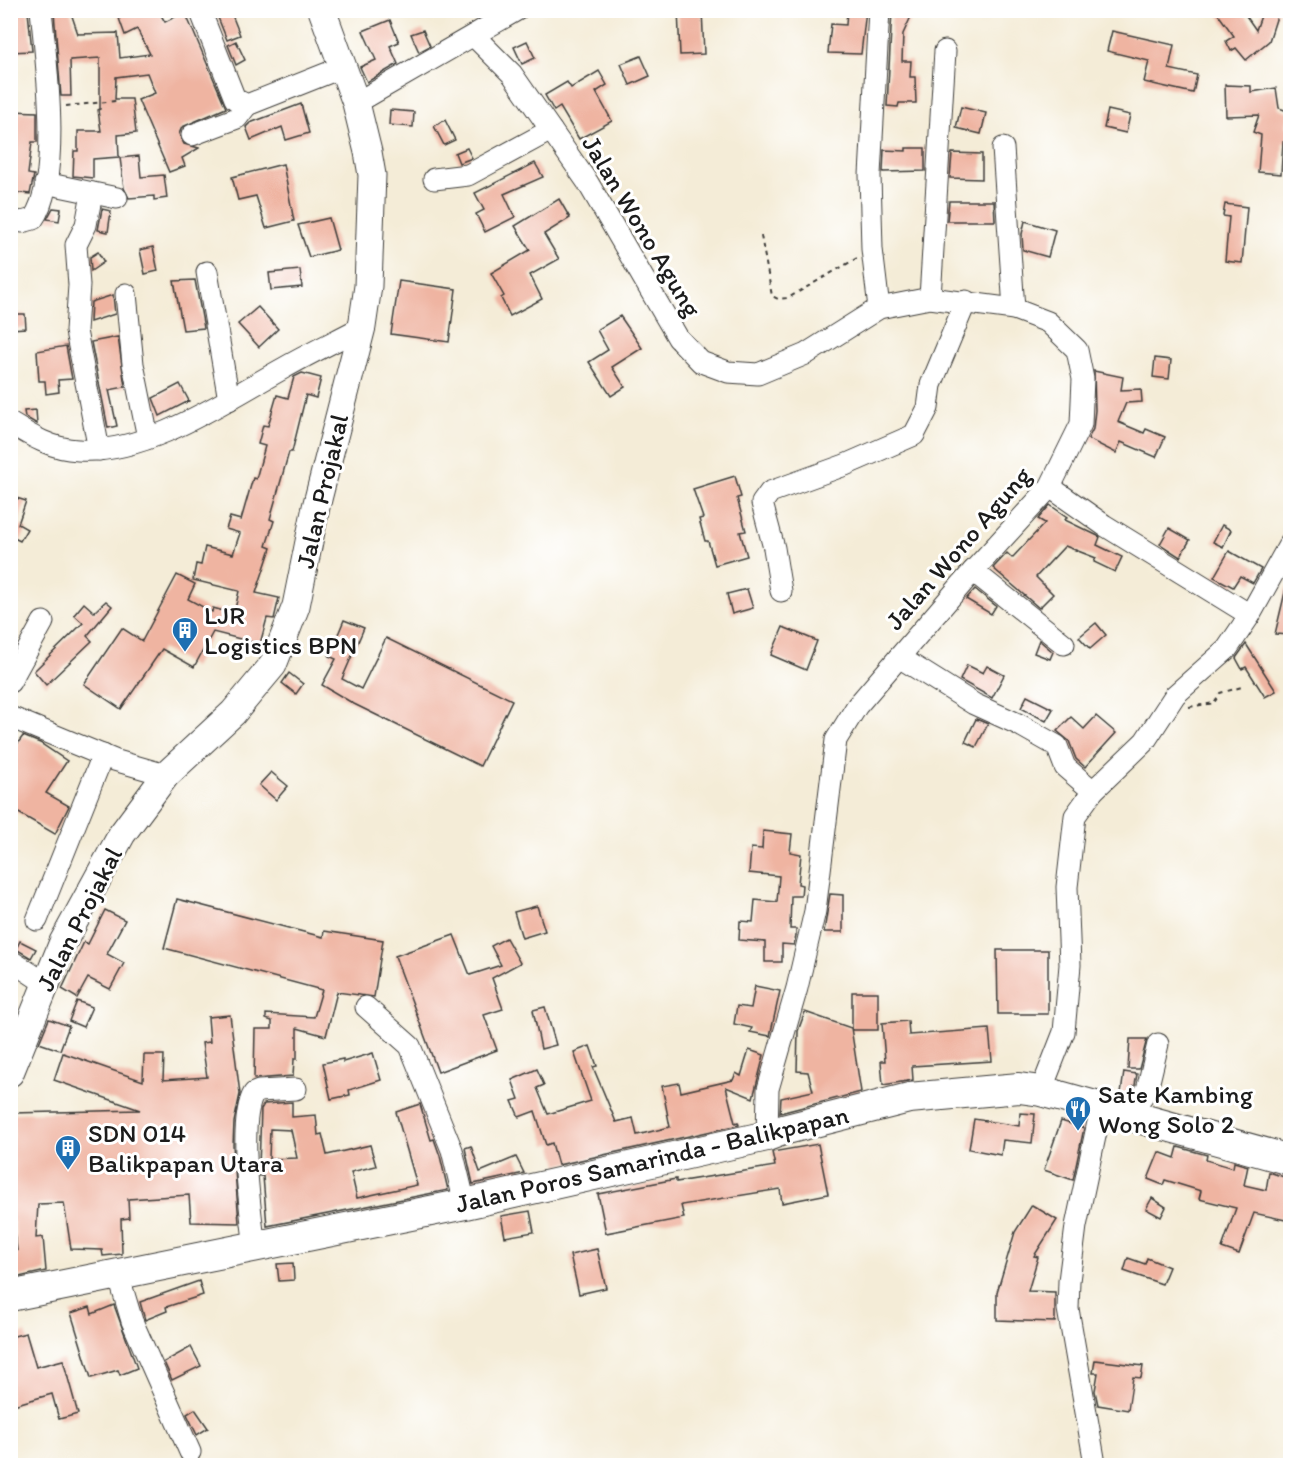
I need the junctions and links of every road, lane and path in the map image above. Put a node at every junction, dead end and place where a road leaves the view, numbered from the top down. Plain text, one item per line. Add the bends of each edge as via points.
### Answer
1 (41, 10) edge
2 (200, 10) edge
3 (322, 10) edge
4 (517, 10) edge
5 (879, 10) edge
6 (474, 36) junction
7 (945, 51) dead end
8 (343, 68) junction
9 (116, 101) dead end
10 (356, 102) junction
11 (247, 105) junction
12 (48, 108) junction
13 (551, 130) junction
14 (192, 135) dead end
15 (1004, 148) dead end
16 (434, 179) dead end
17 (45, 183) junction
18 (92, 193) junction
19 (117, 198) dead end
20 (10, 220) edge
21 (761, 236) dead end
22 (872, 249) junction
23 (207, 272) dead end
24 (126, 294) dead end
25 (930, 298) junction
26 (966, 301) junction
27 (879, 308) junction
28 (1014, 309) junction
29 (362, 327) junction
30 (229, 400) junction
31 (10, 423) edge
32 (148, 438) junction
33 (99, 450) junction
34 (1050, 487) junction
35 (1290, 543) edge
36 (973, 571) junction
37 (781, 591) dead end
38 (1250, 615) junction
39 (43, 622) dead end
40 (1064, 644) dead end
41 (899, 657) junction
42 (10, 682) edge
43 (1242, 687) dead end
44 (10, 717) edge
45 (1158, 718) junction
46 (103, 755) junction
47 (166, 775) junction
48 (1094, 791) junction
49 (37, 920) dead end
50 (10, 960) edge
51 (45, 983) junction
52 (366, 1007) dead end
53 (1158, 1044) dead end
54 (10, 1073) edge
55 (296, 1089) dead end
56 (1041, 1091) junction
57 (1114, 1112) junction
58 (767, 1136) junction
59 (1290, 1160) edge
60 (465, 1204) junction
61 (255, 1248) junction
62 (118, 1274) junction
63 (10, 1296) edge
64 (190, 1452) dead end
65 (1095, 1464) edge

1 - 12 street
2 - 11 street via 235,99
3 - 8 main road, Jalan Projakal
4 - 6 street
5 - 22 street via 870,175
6 - 10 street
6 - 13 street, Jalan Wono Agung via 512,74
7 - 25 street
8 - 10 main road, Jalan Projakal
8 - 11 street
9 - 12 path
10 - 29 main road, Jalan Projakal via 372,175 368,285
11 - 14 street via 237,118
12 - 17 street
13 - 16 street via 468,176
13 - 27 street, Jalan Wono Agung via 588,183 678,338 701,362 728,372 758,374 806,354
15 - 28 street
17 - 18 street
17 - 20 street via 39,211 33,219
18 - 19 street
18 - 33 street via 86,225 76,244 76,332
21 - 22 path via 772,296 778,299 788,298
22 - 27 street
23 - 30 street
24 - 32 street via 133,364
25 - 26 street, Jalan Wono Agung
25 - 27 street, Jalan Wono Agung
26 - 28 street, Jalan Wono Agung
26 - 37 street via 932,385 928,408 914,435 770,492 762,503
28 - 34 street, Jalan Wono Agung via 1048,322 1065,336 1077,350 1083,379 1081,424
29 - 30 street
29 - 47 main road, Jalan Projakal via 316,507 296,606 273,665 233,713
30 - 32 street
31 - 33 street via 41,442 76,450
32 - 33 street
34 - 36 street, Jalan Wono Agung
34 - 38 street
35 - 38 street
36 - 40 street
36 - 41 street, Jalan Wono Agung
38 - 45 street via 1227,649 1175,695
39 - 42 street
41 - 48 street via 974,704 1058,746 1065,767
41 - 58 street, Jalan Wono Agung via 857,706 836,740 815,911 768,1089
43 - 45 path via 1220,693 1214,703 1191,706
44 - 46 street
45 - 48 street via 1145,741
46 - 47 street
46 - 49 street
47 - 51 main road, Jalan Projakal via 122,834
48 - 56 street via 1072,828 1067,887 1070,965 1064,1032
50 - 51 street
51 - 54 main road, Jalan Projakal
52 - 60 street via 410,1046 452,1150
53 - 57 street via 1147,1090
55 - 61 street via 259,1091 250,1102 245,1152
56 - 57 highway, Jalan Poros Samarinda - Balikpapan
56 - 58 highway, Jalan Poros Samarinda - Balikpapan via 1019,1088 909,1098
57 - 59 highway, Jalan Poros Samarinda - Balikpapan
57 - 65 street via 1076,1226 1068,1281 1068,1309
58 - 60 highway, Jalan Poros Samarinda - Balikpapan
60 - 61 highway, Jalan Poros Samarinda - Balikpapan
61 - 62 highway, Jalan Poros Samarinda - Balikpapan
62 - 63 highway, Jalan Poros Samarinda - Balikpapan
62 - 64 street via 132,1321

